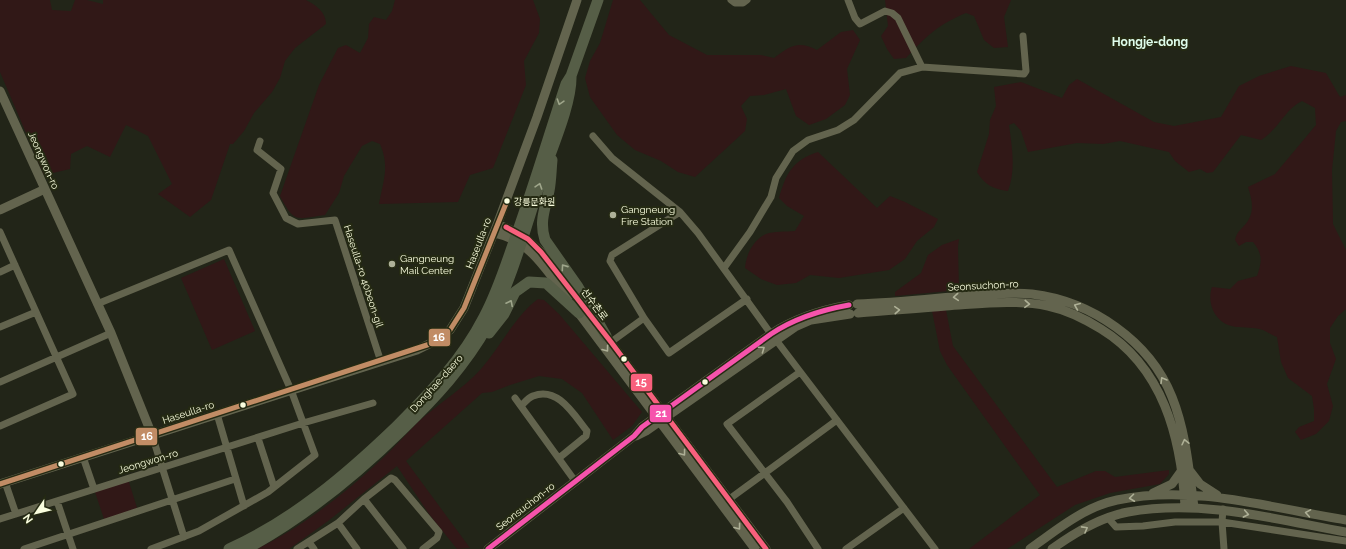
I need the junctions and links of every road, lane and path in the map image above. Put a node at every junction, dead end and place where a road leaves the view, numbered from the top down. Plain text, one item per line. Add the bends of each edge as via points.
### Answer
1 (577, 0) edge
2 (598, 0) edge
3 (731, 0) edge
4 (747, 0) edge
5 (848, 0) edge
6 (1023, 36) dead end
7 (922, 67) junction
8 (571, 76) junction
9 (0, 90) edge
10 (593, 136) dead end
11 (554, 139) junction
12 (260, 141) dead end
13 (45, 189) junction
14 (0, 210) edge
15 (680, 212) junction
16 (524, 223) junction
17 (496, 229) junction
18 (0, 232) edge
19 (516, 247) junction
20 (15, 265) junction
21 (724, 268) junction
22 (0, 272) edge
23 (747, 299) junction
24 (97, 304) junction
25 (36, 312) junction
26 (579, 313) junction
27 (644, 318) junction
28 (0, 327) edge
29 (111, 333) junction
30 (773, 337) junction
31 (609, 339) junction
32 (469, 356) junction
33 (57, 357) junction
34 (381, 362) junction
35 (800, 372) junction
36 (0, 382) edge
37 (291, 390) junction
38 (515, 398) dead end
39 (373, 403) dead end
40 (521, 406) junction
41 (217, 414) junction
42 (661, 417) junction
43 (837, 420) junction
44 (303, 423) junction
45 (0, 426) edge
46 (152, 435) junction
47 (258, 438) junction
48 (228, 447) junction
49 (83, 457) junction
50 (559, 458) junction
51 (162, 468) junction
52 (1186, 470) junction
53 (764, 473) junction
54 (235, 479) junction
55 (576, 481) junction
56 (3, 483) edge
57 (274, 487) junction
58 (94, 489) junction
59 (1188, 494) junction
60 (1148, 496) junction
61 (1222, 498) junction
62 (364, 499) junction
63 (172, 500) junction
64 (57, 501) junction
65 (725, 502) junction
66 (244, 506) junction
67 (1189, 506) junction
68 (904, 508) junction
69 (1223, 509) junction
70 (16, 514) junction
71 (0, 519) edge
72 (1109, 519) junction
73 (1346, 520) edge
74 (1222, 522) junction
75 (338, 523) junction
76 (1346, 532) edge
77 (69, 534) junction
78 (184, 537) junction
79 (1346, 541) edge
80 (309, 542) junction
81 (24, 549) edge
82 (73, 549) edge
83 (151, 549) edge
84 (229, 549) edge
85 (246, 549) edge
86 (297, 549) edge
87 (314, 549) edge
88 (357, 549) edge
89 (403, 549) edge
90 (423, 549) edge
91 (488, 549) edge
92 (755, 549) edge
93 (766, 549) edge
94 (818, 549) edge
95 (846, 549) edge
96 (935, 549) edge
97 (1030, 549) edge
98 (1052, 549) edge
99 (1224, 549) edge

1 - 17 street, Haseulla-ro
2 - 8 main road, Donghae-daero
3 - 4 street via 743,3
5 - 7 street via 860,24 885,11 898,18
6 - 7 street via 1026,71 1024,74
7 - 21 street via 900,73 846,125 808,140 793,151 776,178 771,197
8 - 11 main road, Donghae-daero via 572,87
8 -> 16 main road, Donghae-daero via 566,84
9 - 13 street, Jeongwon-ro
10 - 15 street via 612,158
16 -> 11 main road, Donghae-daero
31 -> 11 main road via 543,232 542,218 549,190
12 - 34 street, Haseulla-ro 40beon-gil via 257,150 281,169 273,193 286,218 298,224 335,220
13 - 14 street
13 - 24 street, Jeongwon-ro
15 - 21 street
15 - 27 street via 612,255 610,261
16 - 19 main road, Donghae-daero
17 - 26 street, 선수촌로 via 531,251
17 - 31 street, 선수촌로 via 511,228 534,244
17 - 34 street, Haseulla-ro via 464,308 450,330 430,344
18 - 20 street
19 - 32 main road, Donghae-daero via 499,302
19 - 84 main road, Donghae-daero via 475,334 453,367 423,400 326,491 270,528
20 - 22 street
20 - 25 street
21 - 23 street
23 - 27 street via 668,353
23 - 30 street
24 - 29 street, Jeongwon-ro
24 - 37 street via 229,250
25 - 28 street
25 - 33 street
32 -> 26 main road via 504,314 516,292 529,282 546,283
26 -> 42 street, 선수촌로
27 - 31 street
29 - 33 street
29 - 46 street, Jeongwon-ro
30 - 35 street
30 - 42 street, Seonsuchon-ro
30 - 52 street, Seonsuchon-ro via 784,325 814,312 996,303 1031,304 1068,312 1109,329 1147,372 1174,417
31 - 42 street, 선수촌로
32 - 85 main road, Donghae-daero via 428,404 347,481 308,512
33 - 36 street
33 - 45 street via 74,394
34 - 37 street, Haseulla-ro
35 - 43 street
35 - 53 street via 727,424
37 - 41 street, Haseulla-ro
37 - 44 street
38 - 40 street
39 - 44 street
40 - 50 street
40 - 50 street via 533,396 548,395 561,400 587,431 586,436
41 - 46 street, Haseulla-ro
41 - 48 street
42 - 55 street, Seonsuchon-ro via 646,431 634,436
42 - 65 street
43 - 53 street
43 - 68 street
44 - 47 street, Jeongwon-ro
44 - 57 street via 315,455
46 - 49 street, Haseulla-ro
46 - 51 street
47 - 48 street, Jeongwon-ro
47 - 57 street
48 - 51 street, Jeongwon-ro
48 - 54 street
49 - 56 street, Haseulla-ro
49 - 58 street
50 - 55 street
51 - 58 street, Jeongwon-ro
51 - 63 street
52 - 59 street, Seonsuchon-ro
52 - 60 street via 1172,484
52 - 61 street via 1210,492
53 - 65 street
53 - 94 street
54 - 63 street
54 - 66 street
55 - 91 street, Seonsuchon-ro
56 - 70 street
57 - 66 street
58 - 64 street, Jeongwon-ro
59 - 60 street
59 - 61 street
59 - 67 street, Seonsuchon-ro
60 -> 97 street via 1116,500 1091,510 1067,522
73 -> 61 street
62 - 75 street
62 - 89 street
62 - 90 street via 391,478 395,480 439,532 437,538
63 - 77 street
63 - 78 street
64 - 70 street, Jeongwon-ro
64 - 77 street
65 -> 92 street
65 - 93 street
66 - 78 street
67 - 69 street
67 - 72 street via 1127,512
68 - 95 street
68 - 96 street
69 - 74 street
69 -> 76 street
70 - 71 street, Jeongwon-ro
72 - 74 street via 1116,527 1175,522
98 -> 72 street via 1094,524
74 - 79 street
74 - 99 street
75 - 80 street
75 - 88 street
77 - 81 street
77 - 82 street
78 - 83 street
80 - 86 street
80 - 87 street

